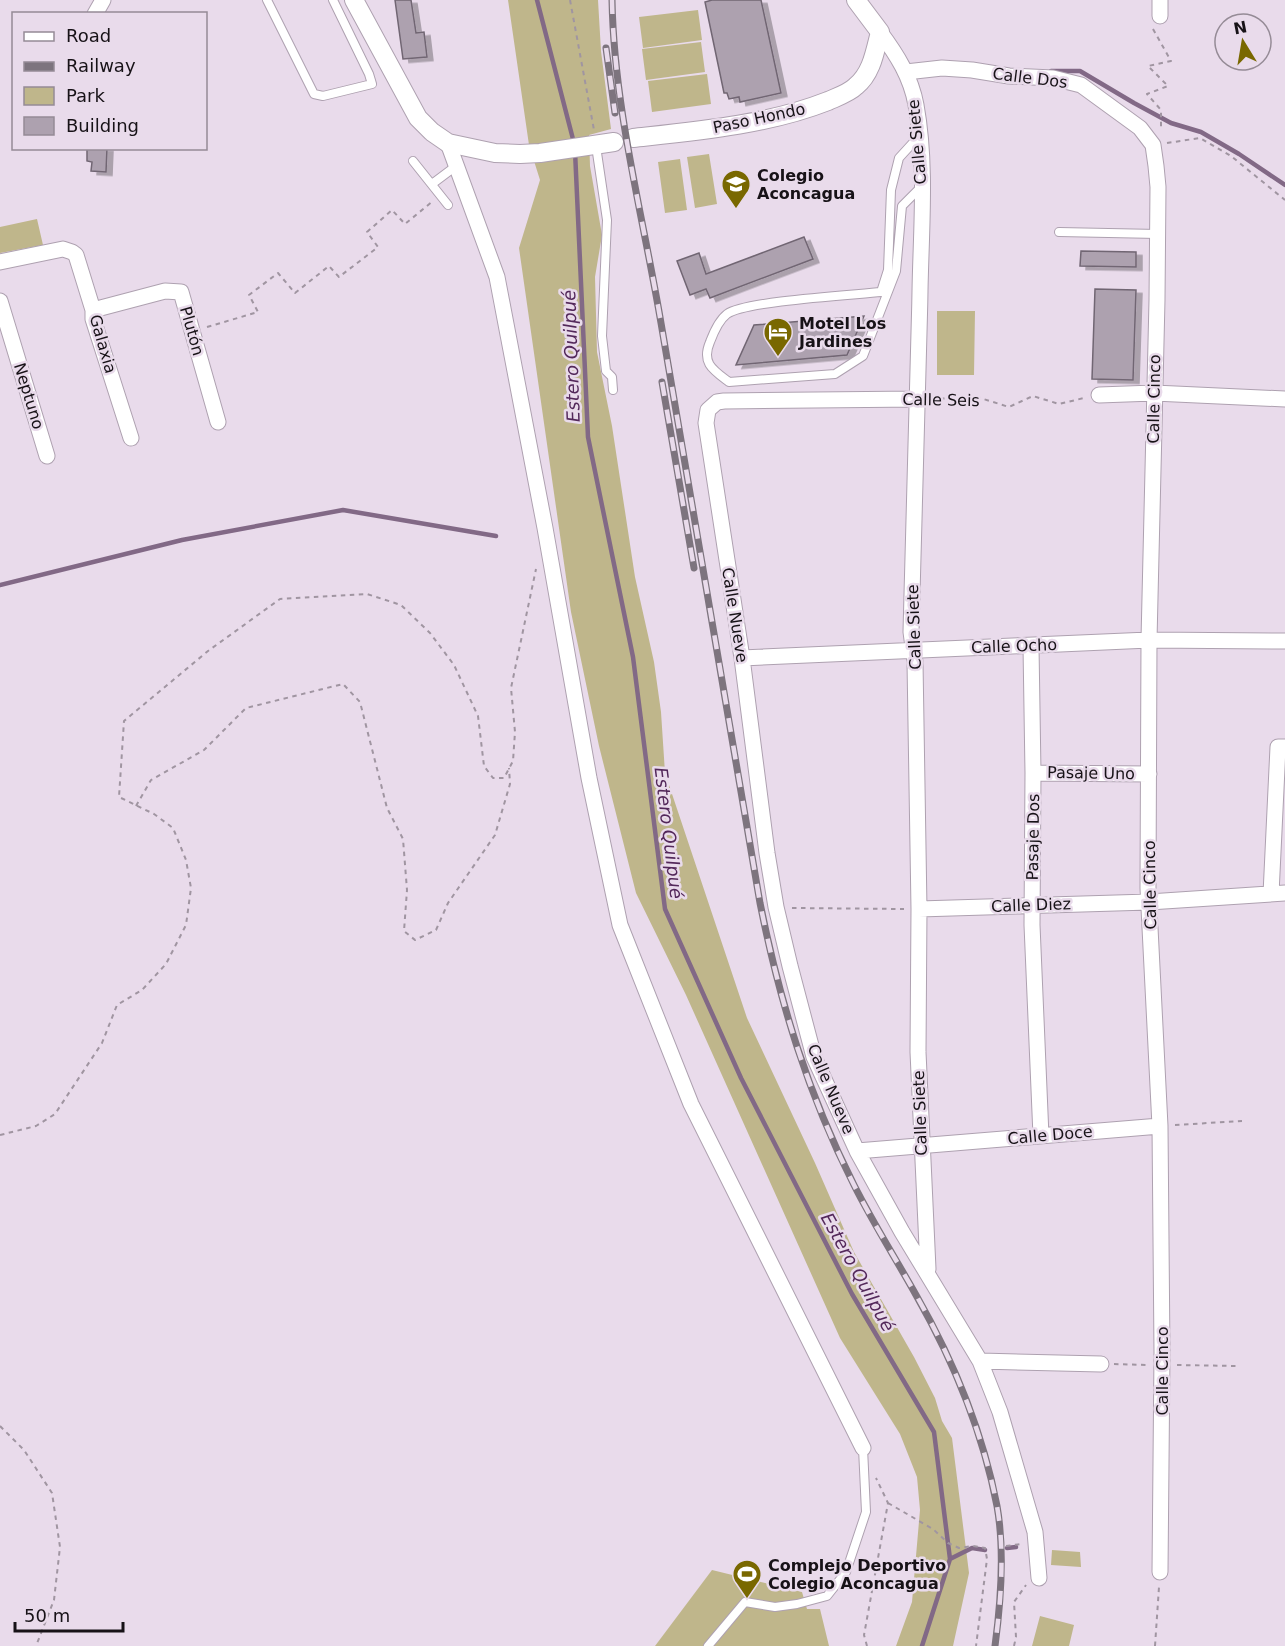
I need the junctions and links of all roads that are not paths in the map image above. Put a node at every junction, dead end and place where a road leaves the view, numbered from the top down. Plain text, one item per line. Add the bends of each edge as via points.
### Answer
1 (267, 0) edge
2 (333, 0) edge
3 (354, 0) edge
4 (856, 0) edge
5 (1160, 0) edge
6 (1160, 16) road end
7 (880, 32) junction
8 (906, 72) junction
9 (920, 135) junction
10 (633, 138) dead end
11 (1157, 140) joint
12 (448, 143) junction
13 (605, 143) joint
14 (413, 161) dead end
15 (456, 166) junction
16 (432, 184) junction
17 (922, 187) junction
18 (448, 204) dead end
19 (1059, 232) dead end
20 (1158, 234) junction
21 (0, 262) edge
22 (0, 301) edge
23 (93, 310) junction
24 (613, 390) dead end
25 (1154, 393) junction
26 (1099, 395) road end
27 (918, 399) junction
28 (1285, 399) edge
29 (706, 415) joint
30 (218, 422) dead end
31 (131, 438) dead end
32 (47, 456) dead end
33 (1149, 640) junction
34 (1285, 641) edge
35 (1031, 645) junction
36 (913, 649) junction
37 (742, 658) junction
38 (1282, 747) edge
39 (1033, 773) junction
40 (1149, 774) junction
41 (1281, 783) edge
42 (1278, 893) edge
43 (1149, 902) junction
44 (1032, 905) junction
45 (919, 909) junction
46 (1160, 1126) junction
47 (1041, 1136) junction
48 (921, 1146) junction
49 (858, 1151) junction
50 (928, 1272) junction
51 (980, 1361) junction
52 (1101, 1364) dead end
53 (863, 1448) joint
54 (1160, 1572) road end
55 (1039, 1578) road end
56 (708, 1646) edge

1 - 2 lane via 314,94 323,96 372,84
3 - 12 street via 418,118
4 - 7 street, Calle Siete
5 - 6 street
7 - 8 street, Calle Siete
7 - 10 street, Paso Hondo via 870,70 856,87 836,97 790,114
8 - 9 street, Calle Siete
8 - 11 street, Calle Dos via 942,68 1067,81 1098,95
9 - 17 street, Calle Siete
9 - 17 lane via 899,158 891,190 888,270 881,292 752,306 726,314 706,351 710,367 729,382 764,380 835,374 863,356 896,271 902,206
11 - 20 street, Calle Cinco
12 - 13 street via 520,154
12 - 15 street
13 - 24 lane via 607,220 602,336 606,371 612,377
14 - 16 lane
15 - 16 lane
15 - 53 street via 497,277 589,778 620,925 691,1104
16 - 18 lane
17 - 27 street, Calle Siete
19 - 20 lane
20 - 25 street, Calle Cinco
21 - 23 street, Galaxia via 63,249 72,252
22 - 32 street, Neptuno
23 - 30 street, Plutón via 165,291 180,292
23 - 31 street, Galaxia
25 - 26 street
25 - 28 street
25 - 33 street, Calle Cinco
27 - 29 street, Calle Seis via 724,401 712,405
27 - 36 street, Calle Siete via 910,632
29 - 37 street, Calle Nueve
33 - 34 street, Calle Ocho
33 - 35 street, Calle Ocho
33 - 40 street, Calle Cinco
35 - 36 street, Calle Ocho
35 - 39 street, Pasaje Dos
36 - 37 street, Calle Ocho
36 - 45 street, Calle Siete
37 - 49 street, Calle Nueve via 776,908 814,1056
38 - 41 street
39 - 40 street, Pasaje Uno
39 - 44 street, Pasaje Dos
40 - 43 street, Calle Cinco
41 - 42 street
42 - 43 street, Calle Diez
43 - 44 street, Calle Diez
43 - 46 street, Calle Cinco
44 - 45 street, Calle Diez
44 - 47 street, Pasaje Dos
45 - 48 street, Calle Siete
46 - 47 street, Calle Doce
46 - 54 street, Calle Cinco
47 - 48 street, Calle Doce
48 - 49 street, Calle Doce
48 - 50 street, Calle Siete
49 - 50 street, Calle Nueve
50 - 51 street, Calle Nueve
51 - 52 street
51 - 55 street, Calle Nueve via 1000,1412 1035,1532
53 - 56 lane via 866,1512 846,1572 827,1596 775,1606 745,1602

